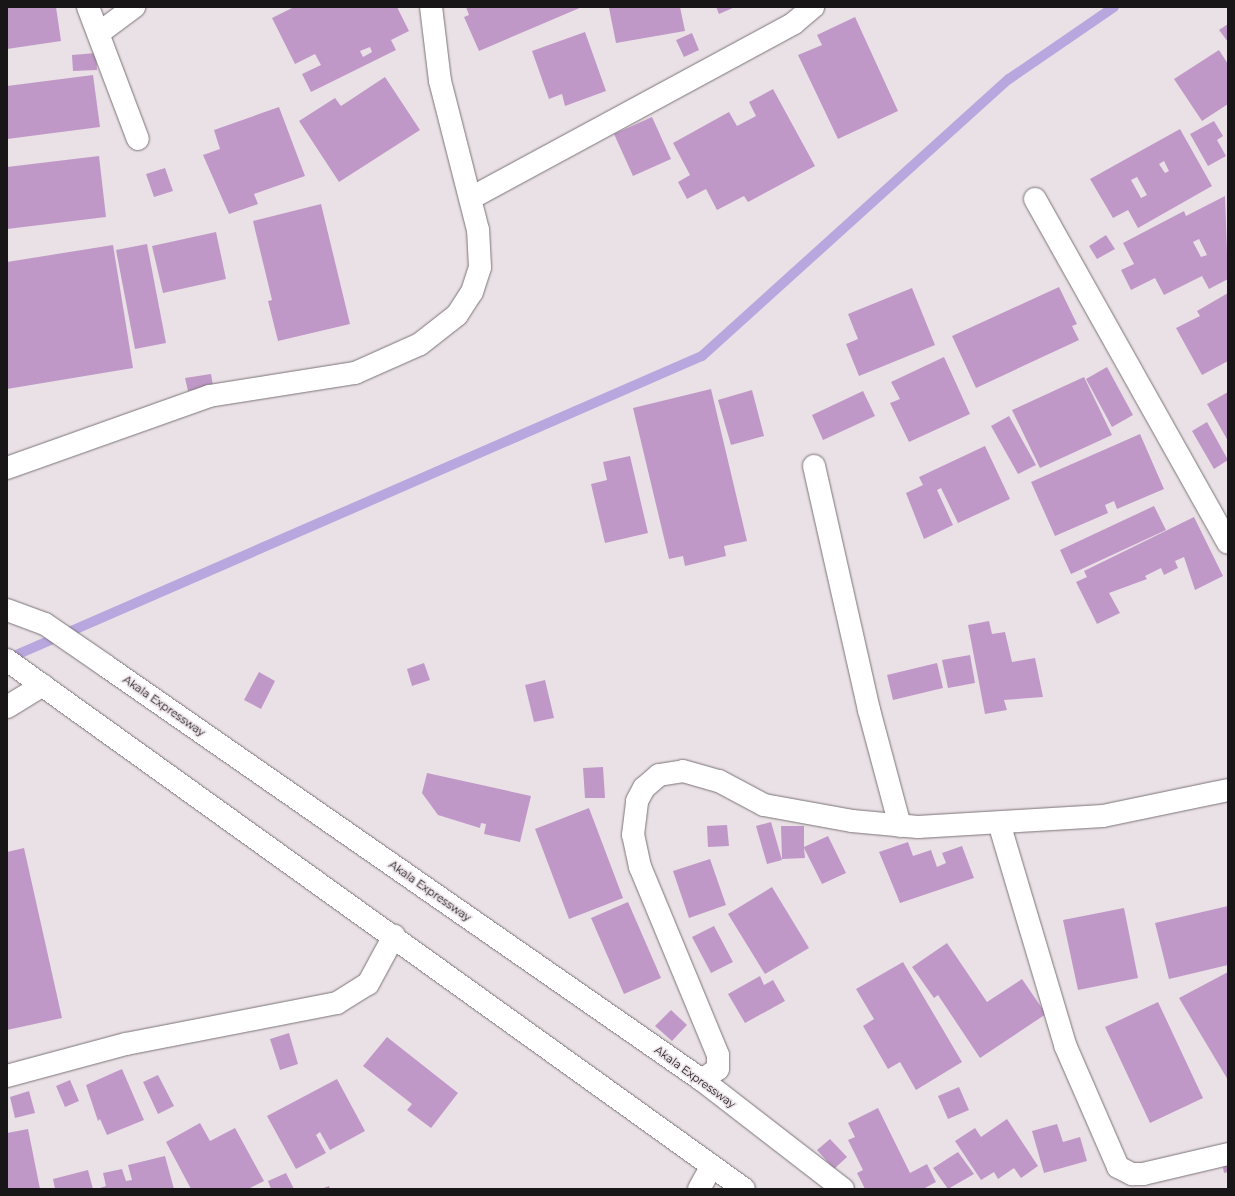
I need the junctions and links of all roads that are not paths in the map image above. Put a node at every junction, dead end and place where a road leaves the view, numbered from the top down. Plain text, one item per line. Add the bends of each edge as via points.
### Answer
1 (88, 7) edge
2 (134, 7) edge
3 (431, 7) edge
4 (813, 7) edge
5 (99, 33) junction
6 (138, 139) dead end
7 (471, 198) junction
8 (1035, 199) dead end
9 (814, 466) dead end
10 (7, 468) edge
11 (1228, 543) edge
12 (7, 610) edge
13 (7, 660) edge
14 (42, 685) junction
15 (7, 706) edge
16 (1228, 790) edge
17 (999, 823) junction
18 (900, 826) junction
19 (394, 936) junction
20 (7, 1076) edge
21 (702, 1080) junction
22 (1228, 1154) edge
23 (712, 1166) junction
24 (700, 1189) edge
25 (744, 1189) edge
26 (843, 1189) edge

1 - 5 street
2 - 5 street
3 - 7 street via 440,81
4 - 7 street via 794,23
5 - 6 street
7 - 10 street via 480,267 472,292 457,315 420,344 355,373 209,396
8 - 11 street
9 - 18 street via 868,710
12 - 21 street, Akala Expressway via 45,624
13 - 14 street
14 - 15 street
14 - 19 street
16 - 17 street via 1103,816
17 - 18 street
17 - 22 street via 1065,1045 1118,1167 1132,1174 1144,1174
18 - 21 street via 764,805 719,782 683,771 659,775 644,788 636,801 633,835 640,866 718,1055 718,1069
19 - 20 street via 368,984 337,1003 126,1044
19 - 23 street
21 - 26 street, Akala Expressway
23 - 24 street
23 - 25 street

